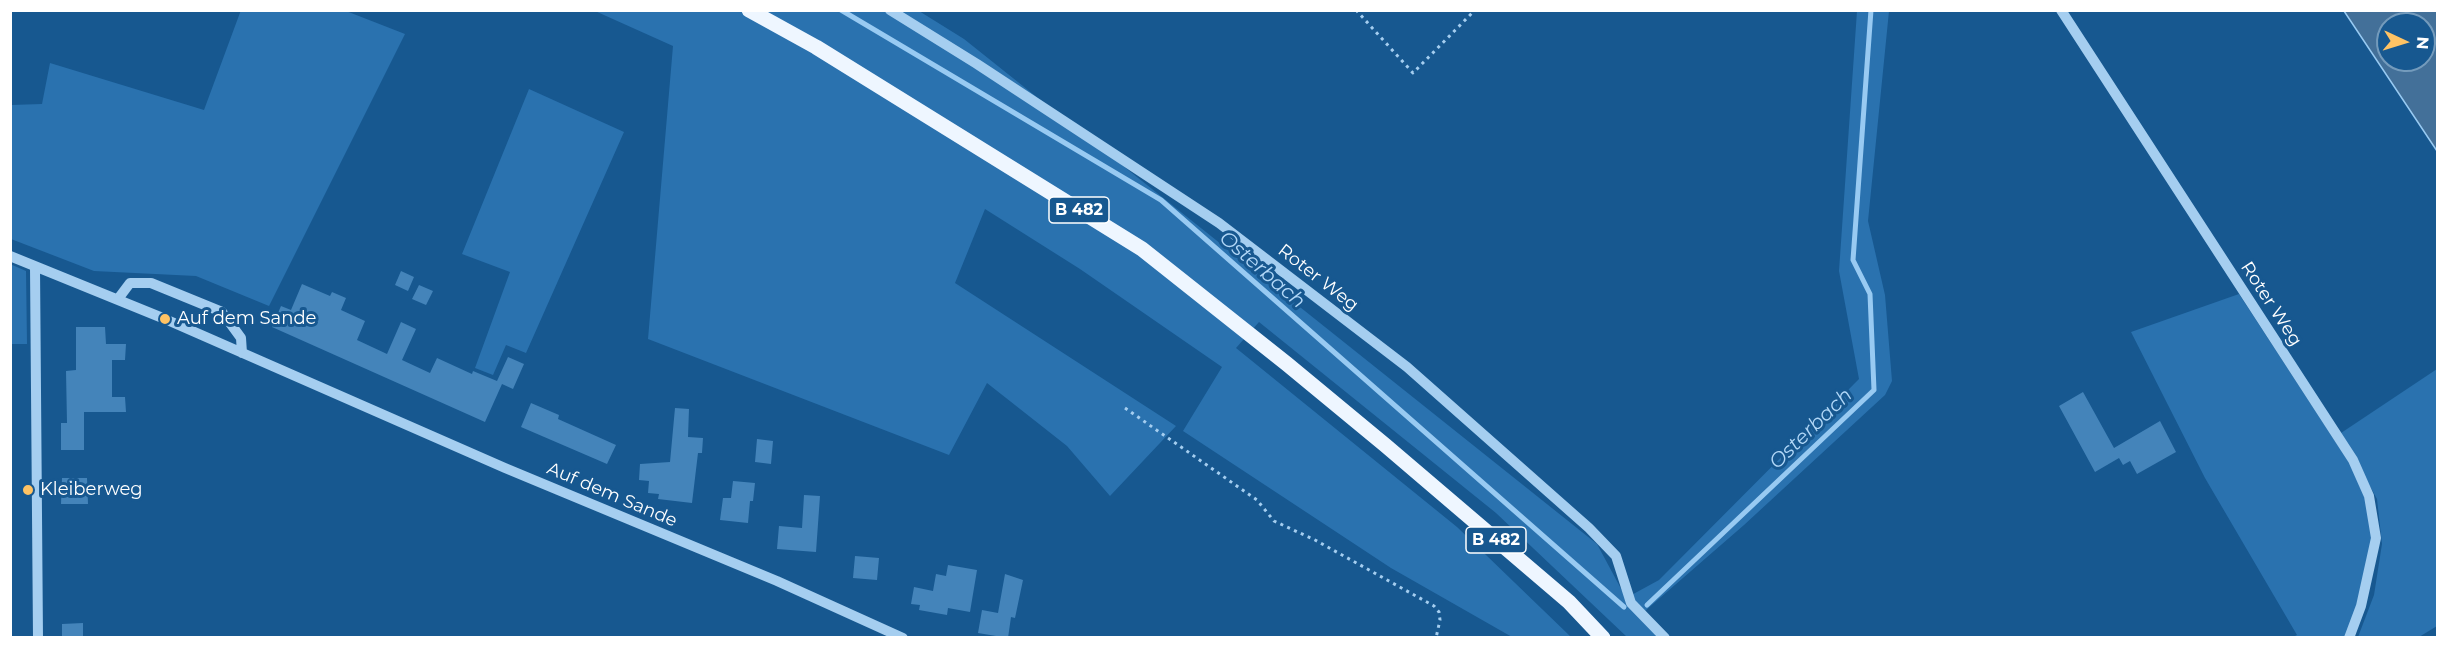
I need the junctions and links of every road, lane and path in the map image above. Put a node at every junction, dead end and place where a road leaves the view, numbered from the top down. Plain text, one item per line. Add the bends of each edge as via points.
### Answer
1 (749, 10) edge
2 (890, 10) edge
3 (1356, 10) edge
4 (1475, 10) edge
5 (2061, 10) edge
6 (10, 256) edge
7 (35, 267) junction
8 (118, 299) junction
9 (242, 353) junction
10 (1125, 408) dead end
11 (38, 638) edge
12 (903, 638) edge
13 (1436, 638) edge
14 (1603, 638) edge
15 (1665, 638) edge
16 (2349, 638) edge

1 - 14 main road, B 482 via 816,47 1142,249 1376,438 1569,602
2 - 15 street, Roter Weg via 1219,223 1407,367 1616,556 1631,603
3 - 4 path via 1413,74
5 - 16 street, Roter Weg via 2353,460 2369,496 2376,538 2361,606
6 - 7 street, Auf dem Sande
7 - 8 street, Auf dem Sande
7 - 11 street
8 - 9 street, Auf dem Sande
8 - 9 street via 130,283 151,283 222,312 241,338
9 - 12 street, Auf dem Sande
10 - 13 path via 1257,500 1274,520 1434,606 1440,620

